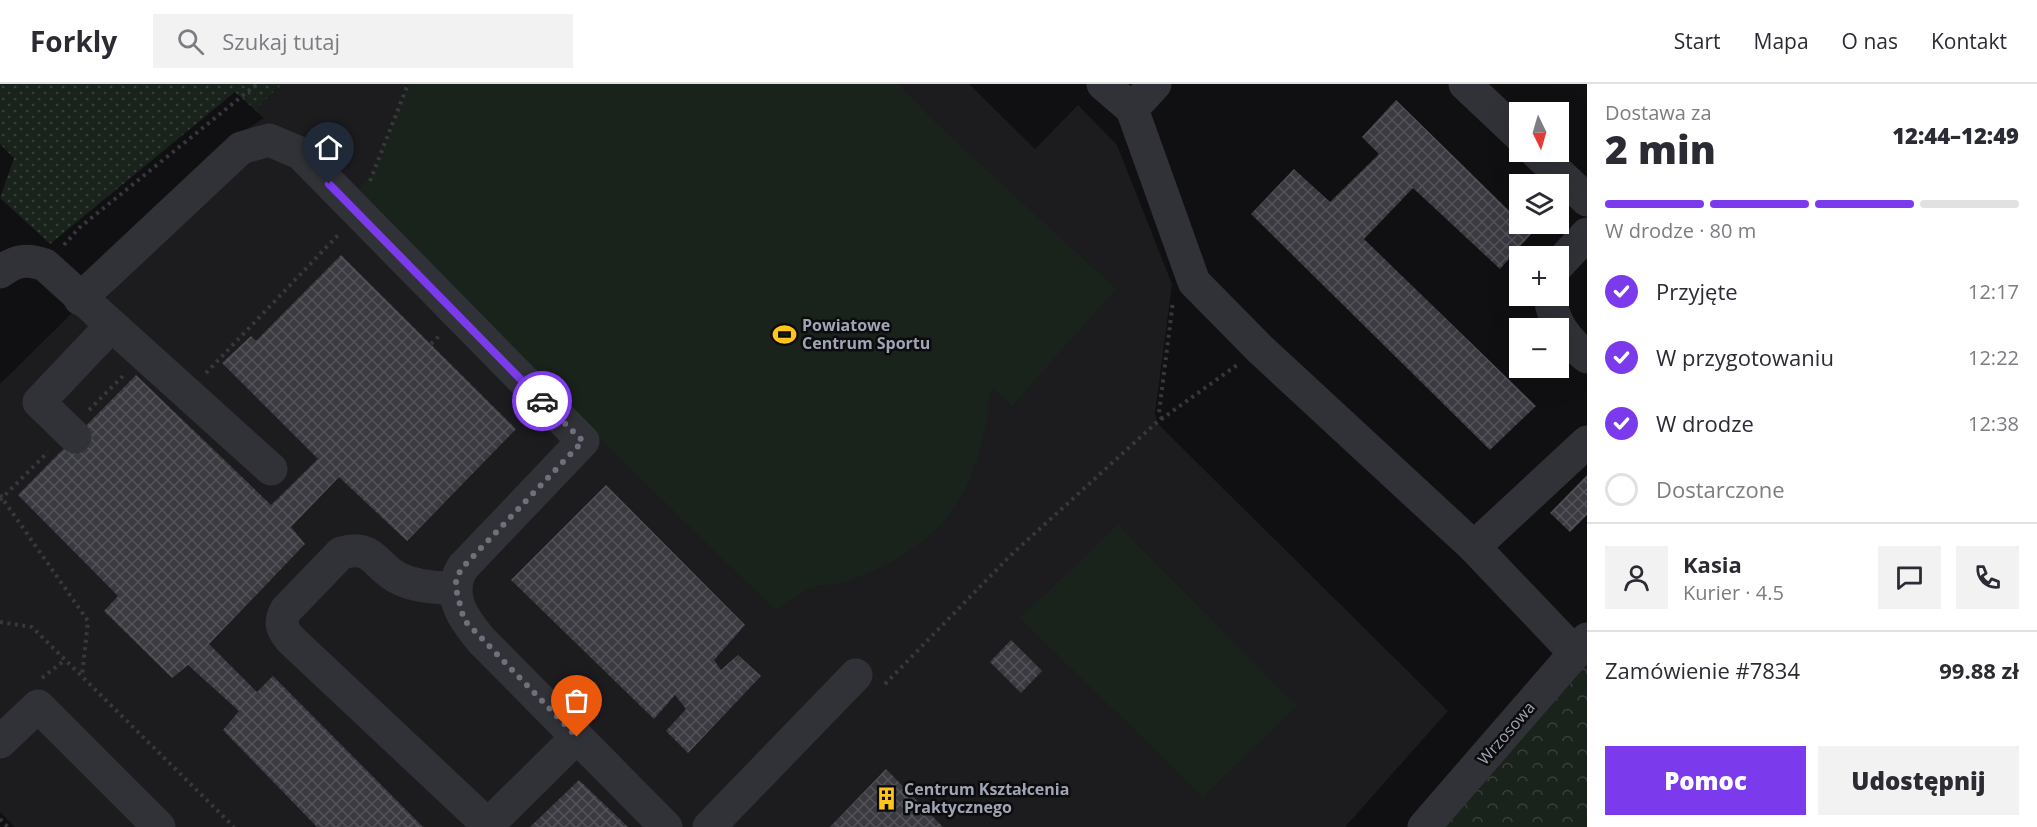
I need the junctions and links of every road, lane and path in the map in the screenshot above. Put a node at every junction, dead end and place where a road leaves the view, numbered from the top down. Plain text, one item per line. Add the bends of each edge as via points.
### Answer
1 (257, 84) edge
2 (408, 84) edge
3 (1103, 84) edge
4 (1155, 84) edge
5 (1465, 84) edge
6 (1132, 109) junction
7 (1509, 126) edge
8 (1547, 162) edge
9 (1587, 200) edge
10 (358, 214) junction
11 (1587, 234) edge
12 (1569, 253) edge
13 (45, 265) junction
14 (0, 272) edge
15 (1173, 296) dead end
16 (80, 299) junction
17 (1553, 306) edge
18 (111, 326) junction
19 (1260, 349) junction
20 (1587, 357) edge
21 (186, 394) junction
22 (1162, 419) junction
23 (75, 437) dead end
24 (1587, 442) edge
25 (271, 468) dead end
26 (0, 495) edge
27 (1474, 547) junction
28 (456, 589) junction
29 (0, 622) edge
30 (1581, 646) edge
31 (82, 677) junction
32 (867, 682) joint
33 (577, 737) junction
34 (0, 742) edge
35 (0, 819) edge
36 (8, 827) edge
37 (159, 827) edge
38 (234, 827) edge
39 (666, 827) edge
40 (709, 827) edge
41 (1424, 827) edge

1 - 13 path via 79,228
2 - 10 path
3 - 6 street
4 - 6 street
5 - 7 street
6 - 19 street via 1194,282
8 - 9 street
10 - 16 street via 300,153 269,140 241,148
10 - 21 path
10 - 28 street via 583,441 463,567 456,578
11 - 12 street
13 - 14 street via 31,260 13,262
13 - 16 street
15 - 22 path via 1159,413
16 - 18 street
17 - 20 street via 1567,340
18 - 21 street
18 - 23 street via 39,402
19 - 22 path
19 - 27 street
21 - 25 street
22 - 32 path
24 - 27 street
26 - 31 path via 88,621
27 - 30 street
28 - 33 street via 464,620
28 - 33 street via 402,580 370,553 349,550 340,553 286,610 281,620 283,630 488,825
29 - 31 path via 32,627
30 - 41 street, Wrzosowa
31 - 38 path
32 - 40 street
33 - 39 street
34 - 37 street via 39,706
35 - 36 path

